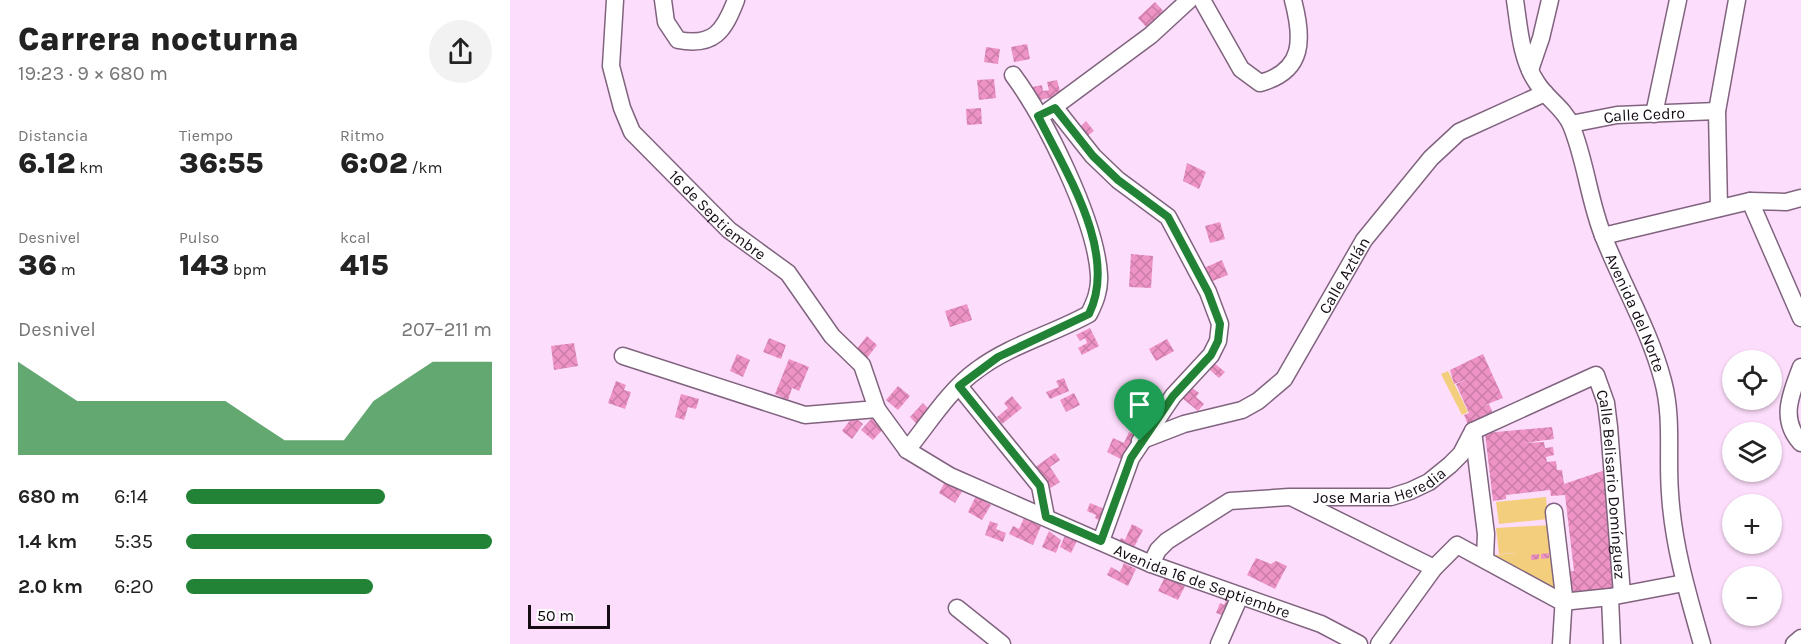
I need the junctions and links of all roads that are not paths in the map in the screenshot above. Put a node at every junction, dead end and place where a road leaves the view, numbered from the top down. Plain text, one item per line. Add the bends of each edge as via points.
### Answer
1 (615, 0) edge
2 (663, 0) edge
3 (736, 0) edge
4 (1189, 0) edge
5 (1202, 0) edge
6 (1293, 0) edge
7 (1515, 0) edge
8 (1550, 0) edge
9 (1678, 0) edge
10 (1737, 0) edge
11 (1530, 70) junction
12 (1013, 75) dead end
13 (1545, 93) junction
14 (1055, 108) junction
15 (1718, 111) junction
16 (1654, 114) junction
17 (1038, 116) junction
18 (1570, 124) junction
19 (1801, 198) edge
20 (1750, 201) junction
21 (1719, 208) junction
22 (1603, 236) junction
23 (1801, 318) edge
24 (623, 356) dead end
25 (1801, 367) edge
26 (959, 386) junction
27 (877, 409) junction
28 (1473, 431) junction
29 (1140, 441) junction
30 (1801, 443) edge
31 (908, 450) junction
32 (1289, 496) junction
33 (1554, 512) dead end
34 (1046, 517) junction
35 (1101, 541) junction
36 (1485, 558) junction
37 (1151, 564) junction
38 (1434, 568) junction
39 (1684, 583) junction
40 (1616, 595) junction
41 (1240, 596) junction
42 (1562, 602) junction
43 (957, 608) dead end
44 (1801, 638) edge
45 (1002, 644) edge
46 (1219, 644) edge
47 (1359, 644) edge
48 (1379, 644) edge
49 (1561, 644) edge
50 (1612, 644) edge
51 (1702, 644) edge
52 (1794, 644) edge

1 - 27 street, 16 de Septiembre via 612,66 632,132 729,230 788,273 832,336 862,365
2 - 3 street via 666,22 678,39 696,44 721,31
4 - 14 street via 1151,35
5 - 6 street via 1241,69 1260,83 1274,79 1295,62 1299,21
7 - 11 street, Avenida del Norte
8 - 11 street
9 - 16 street
10 - 15 street
11 - 13 street, Avenida del Norte
12 - 17 street
13 - 18 street, Avenida del Norte
13 - 29 street, Calle Aztlán via 1460,132 1431,158 1364,240 1284,379 1242,410 1184,424
14 - 17 street
14 - 29 street via 1093,156 1168,217 1217,312 1220,332 1211,355 1173,396
15 - 16 street, Calle Cedro
15 - 21 street
16 - 18 street, Calle Cedro via 1617,115
17 - 26 street via 1092,234 1098,292 1089,314 998,357
18 - 22 street, Avenida del Norte
19 - 20 street via 1786,202
20 - 21 street
20 - 23 street
21 - 22 street
22 - 39 street, Avenida del Norte via 1663,381 1668,409 1670,494
24 - 27 street via 805,415
25 - 30 street via 1788,410 1790,428
26 - 31 street
26 - 34 street via 1040,486
27 - 31 street, Avenida 16 de Septiembre
28 - 32 street, Jose Maria Heredia via 1450,465 1410,491 1383,498
28 - 36 street via 1486,534
28 - 40 street, Calle Belisario Domínguez via 1596,375 1609,427
29 - 35 street
31 - 34 street, Avenida 16 de Septiembre via 950,476
32 - 37 street, Jose Maria Heredia via 1230,501 1167,541
32 - 38 street
33 - 42 street
34 - 35 street, Avenida 16 de Septiembre
35 - 37 street, Avenida 16 de Septiembre
36 - 38 street via 1457,545
36 - 42 street
37 - 41 street, Avenida 16 de Septiembre
38 - 48 street
39 - 40 street
39 - 51 street, Avenida del Norte
40 - 42 street
40 - 50 street, Calle Belisario Domínguez
41 - 46 street
41 - 47 street, Avenida 16 de Septiembre via 1321,624
42 - 49 street
43 - 45 street
44 - 52 street

